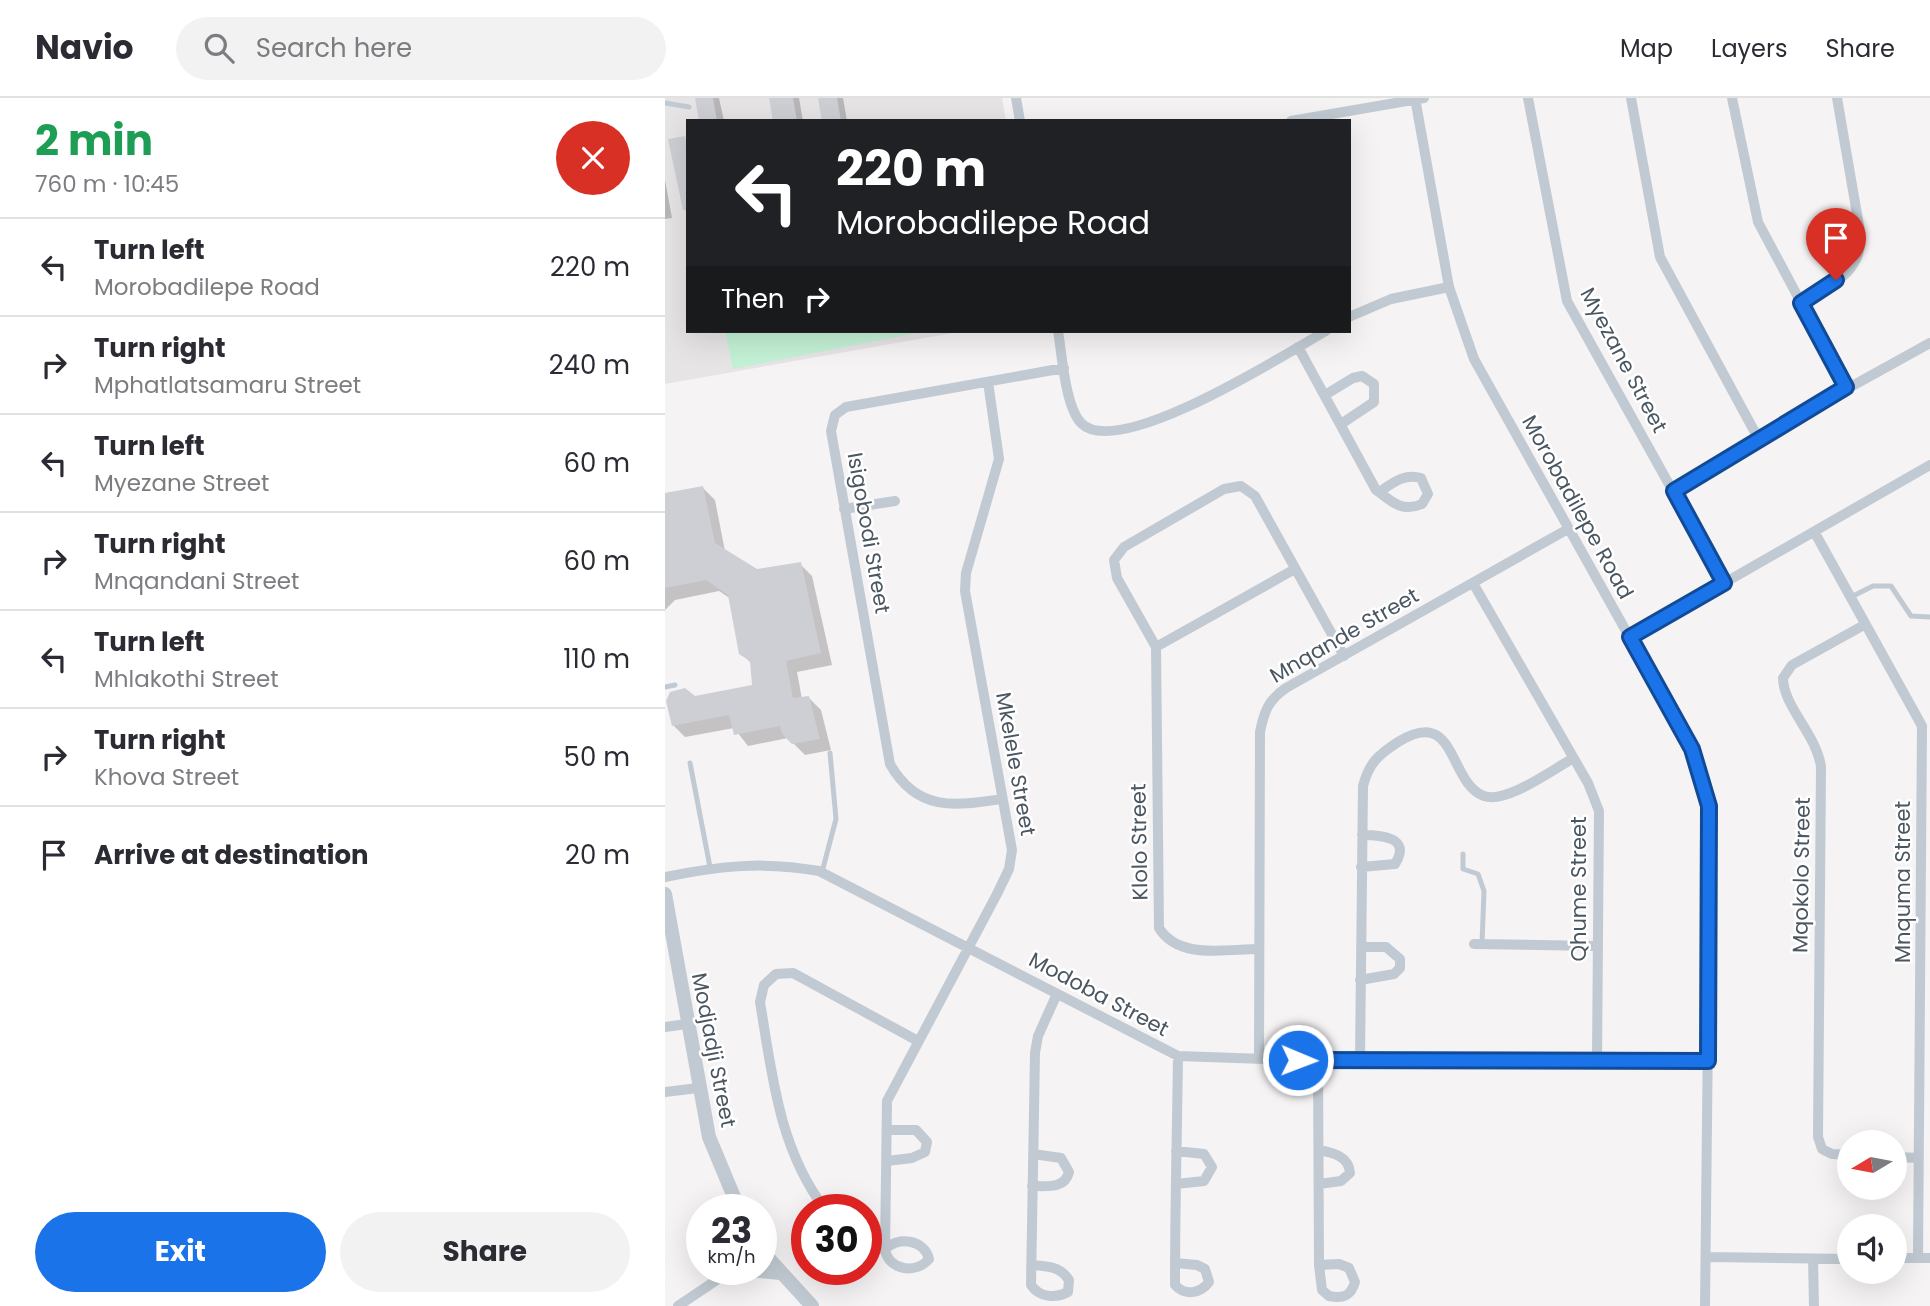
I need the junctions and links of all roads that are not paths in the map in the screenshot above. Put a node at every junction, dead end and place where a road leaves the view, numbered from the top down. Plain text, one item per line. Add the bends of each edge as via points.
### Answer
1 (1016, 98) edge
2 (1418, 98) edge
3 (1528, 98) edge
4 (1631, 98) edge
5 (1732, 98) edge
6 (1837, 98) edge
7 (665, 103) edge
8 (689, 107) dead end
9 (1020, 119) edge
10 (1310, 119) edge
11 (1450, 287) junction
12 (1801, 303) junction
13 (1351, 316) edge
14 (1058, 333) edge
15 (1322, 333) edge
16 (1930, 343) edge
17 (1298, 346) junction
18 (1064, 368) junction
19 (988, 382) junction
20 (1846, 387) junction
21 (1325, 395) junction
22 (1341, 424) junction
23 (1758, 438) junction
24 (1930, 466) edge
25 (1674, 491) junction
26 (1379, 492) dead end
27 (895, 501) dead end
28 (844, 509) junction
29 (1569, 529) junction
30 (1815, 533) junction
31 (1295, 569) junction
32 (1473, 583) junction
33 (1724, 583) junction
34 (1849, 598) junction
35 (1930, 618) edge
36 (1864, 625) junction
37 (1630, 637) junction
38 (1156, 647) junction
39 (1344, 656) junction
40 (675, 685) dead end
41 (665, 687) edge
42 (1926, 725) edge
43 (830, 753) dead end
44 (1572, 759) junction
45 (690, 764) dead end
46 (1002, 799) junction
47 (1362, 835) junction
48 (1463, 854) dead end
49 (710, 867) junction
50 (1361, 867) junction
51 (821, 872) junction
52 (665, 877) edge
53 (665, 894) edge
54 (1478, 944) joint
55 (1596, 946) junction
56 (971, 947) junction
57 (1361, 947) junction
58 (1259, 949) junction
59 (1360, 980) junction
60 (1056, 996) junction
61 (686, 1024) junction
62 (665, 1027) edge
63 (918, 1041) junction
64 (1178, 1056) junction
65 (1259, 1059) junction
66 (1360, 1060) junction
67 (1597, 1060) junction
68 (1318, 1061) junction
69 (1708, 1061) junction
70 (698, 1088) junction
71 (665, 1092) edge
72 (887, 1130) junction
73 (1319, 1150) junction
74 (1176, 1151) junction
75 (1033, 1154) junction
76 (1837, 1154) edge
77 (1907, 1158) edge
78 (1919, 1158) junction
79 (887, 1161) junction
80 (1175, 1184) junction
81 (1319, 1184) junction
82 (1032, 1186) junction
83 (733, 1194) edge
84 (816, 1194) edge
85 (882, 1249) edge
86 (1706, 1257) junction
87 (1924, 1258) edge
88 (1812, 1259) junction
89 (1837, 1259) edge
90 (1175, 1264) dead end
91 (1031, 1265) dead end
92 (1319, 1265) dead end
93 (777, 1269) edge
94 (777, 1273) edge
95 (780, 1273) junction
96 (710, 1285) edge
97 (678, 1306) edge
98 (812, 1306) edge
99 (1705, 1306) edge
100 (1814, 1306) edge

1 - 9 street
2 - 10 street
2 - 11 street, Morobadilepe Road
3 - 25 street, Myezane Street via 1567,301
4 - 23 street via 1660,257
5 - 12 street via 1758,222
6 - 12 street via 1861,256 1853,268
7 - 8 lane
11 - 13 street via 1391,299
11 - 29 street, Morobadilepe Road via 1474,359
12 - 20 street
14 - 18 street
15 - 17 street
16 - 20 street
17 - 18 street via 1169,416 1103,434 1090,430 1073,411
17 - 21 street
18 - 19 street, Isigobodi Street
19 - 28 street, Isigobodi Street via 846,407 835,415 831,431
19 - 46 street, Mkelele Street via 999,458 965,591
20 - 23 street
21 - 22 street
21 - 22 street via 1353,378 1362,376 1374,384 1374,402
22 - 26 street
23 - 25 street
24 - 30 street
25 - 33 street, Myezane Street
27 - 28 street
28 - 46 street, Isigobodi Street via 895,773 900,782 935,802 955,806
29 - 32 street, Mnqande Street
29 - 37 street, Morobadilepe Road
30 - 33 street
30 - 34 street, Mnquma Street
31 - 38 street
31 - 38 street via 1255,496 1241,486 1224,488 1124,547 1114,560 1117,578
31 - 39 street
32 - 39 street, Mnqande Street
32 - 44 street, Qhume Street
33 - 37 street
34 - 35 lane via 1873,586 1891,586 1911,616
34 - 36 street, Mnquma Street
36 - 42 street, Mnquma Street
36 - 76 street, Mqokolo Street via 1792,664 1783,678 1821,767 1818,1137 1822,1149
37 - 69 street, Morobadilepe Road via 1692,749 1709,806
38 - 58 street, Klolo Street via 1159,928 1167,942 1183,949
39 - 58 street, Mnqande Street via 1272,697 1264,712 1260,732
40 - 41 lane
42 - 78 street, Mnquma Street
43 - 51 lane via 836,819
44 - 47 street via 1507,796 1485,797 1472,789 1437,735 1421,732 1408,736 1377,755 1367,769
44 - 55 street, Qhume Street via 1599,811
45 - 49 lane
46 - 56 street, Mkelele Street via 1012,850 1009,869
47 - 50 street
47 - 50 street via 1395,839 1400,856 1395,864
48 - 54 lane via 1463,869 1478,874 1483,887
49 - 51 street, Modoba Street via 786,864
49 - 52 street, Modoba Street
50 - 57 street
51 - 56 street, Modoba Street
53 - 61 street, Modjadji Street
54 - 55 street
55 - 67 street, Qhume Street
56 - 60 street, Modoba Street
56 - 63 street, Mkelele Street
57 - 59 street
57 - 59 street via 1386,947 1400,959 1400,968 1394,974
58 - 65 street, Mnqande Street
59 - 66 street
60 - 64 street, Modoba Street
60 - 75 street via 1036,1044
61 - 62 street
61 - 70 street, Modjadji Street
63 - 72 street, Mkelele Street via 890,1094
63 - 84 street via 793,973 776,974 764,985 760,1002 780,1119
64 - 65 street, Modoba Street
64 - 74 street
65 - 68 street, Modoba Street
66 - 67 street, Modoba Street
66 - 68 street, Modoba Street
67 - 69 street, Modoba Street
68 - 73 street
69 - 86 street, Morobadilepe Road
70 - 71 street
70 - 83 street, Modjadji Street via 709,1137
72 - 79 street, Mkelele Street
72 - 79 street via 916,1130 927,1142 919,1156
73 - 81 street
73 - 81 street via 1340,1156 1350,1173 1341,1181
74 - 80 street
74 - 80 street via 1204,1154 1212,1167 1204,1181
75 - 82 street
75 - 82 street via 1061,1158 1069,1172 1061,1185
77 - 78 street
78 - 87 street, Mnquma Street
79 - 85 street, Mkelele Street
80 - 90 street
81 - 92 street
82 - 91 street
86 - 88 street
86 - 99 street, Morobadilepe Road
88 - 89 street
88 - 100 street
93 - 95 street
94 - 95 street
95 - 98 street
96 - 97 street

